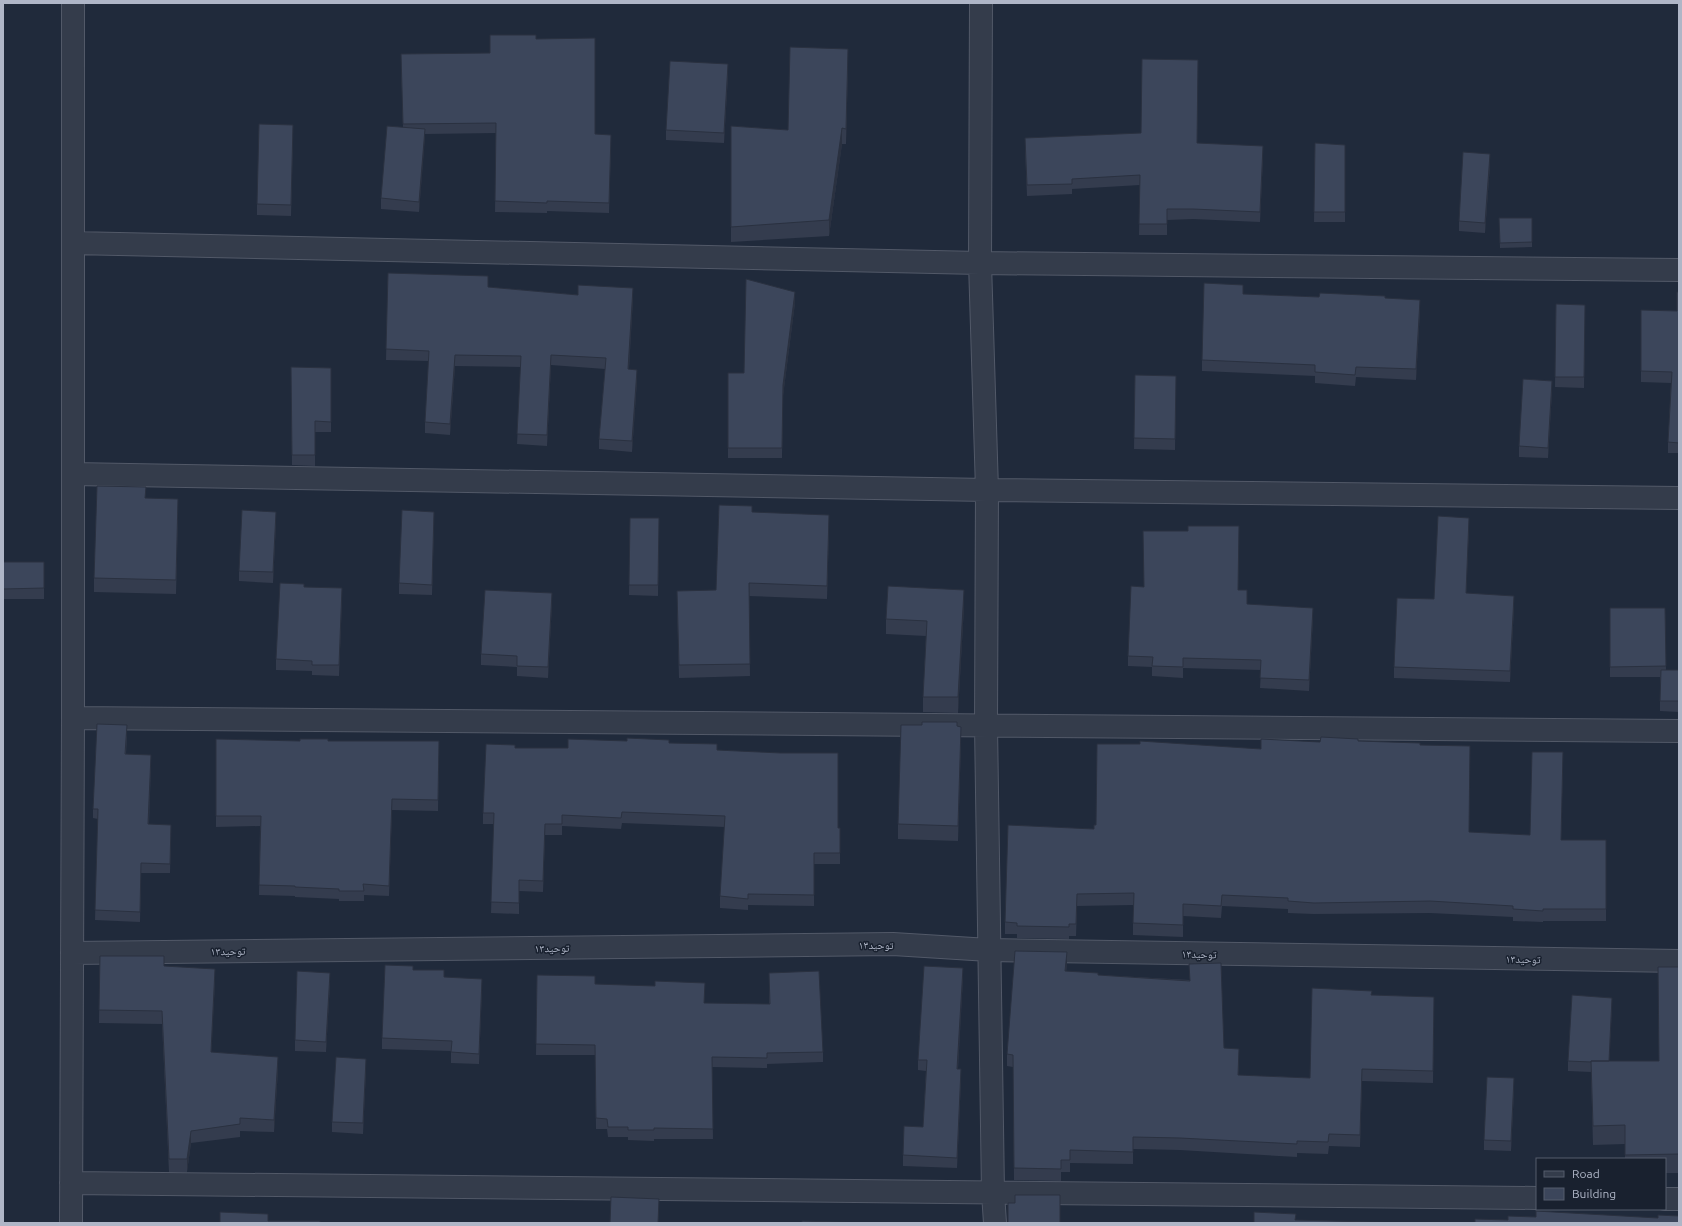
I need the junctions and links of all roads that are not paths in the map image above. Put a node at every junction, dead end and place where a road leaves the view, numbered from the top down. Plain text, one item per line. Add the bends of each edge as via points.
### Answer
1 (73, 3) edge
2 (981, 3) edge
3 (73, 243) junction
4 (980, 263) junction
5 (1679, 270) edge
6 (73, 474) junction
7 (987, 490) junction
8 (1679, 498) edge
9 (73, 718) junction
10 (986, 725) junction
11 (1679, 731) edge
12 (989, 950) junction
13 (72, 953) junction
14 (1679, 961) edge
15 (71, 1183) junction
16 (993, 1193) junction
17 (1536, 1198) edge
18 (1666, 1199) edge
19 (1679, 1199) edge
20 (70, 1223) edge
21 (995, 1223) edge

1 - 3 street
2 - 4 street
3 - 4 street
3 - 6 street
4 - 5 street
4 - 7 street
6 - 7 street
6 - 9 street
7 - 8 street
7 - 10 street
9 - 10 street
9 - 13 street
10 - 11 street
10 - 12 street
12 - 13 street, توحید۱۳ via 893,944
12 - 14 street, توحید۱۳
12 - 16 street
13 - 15 street
15 - 16 street
15 - 20 street
16 - 17 street
16 - 21 street
18 - 19 street

